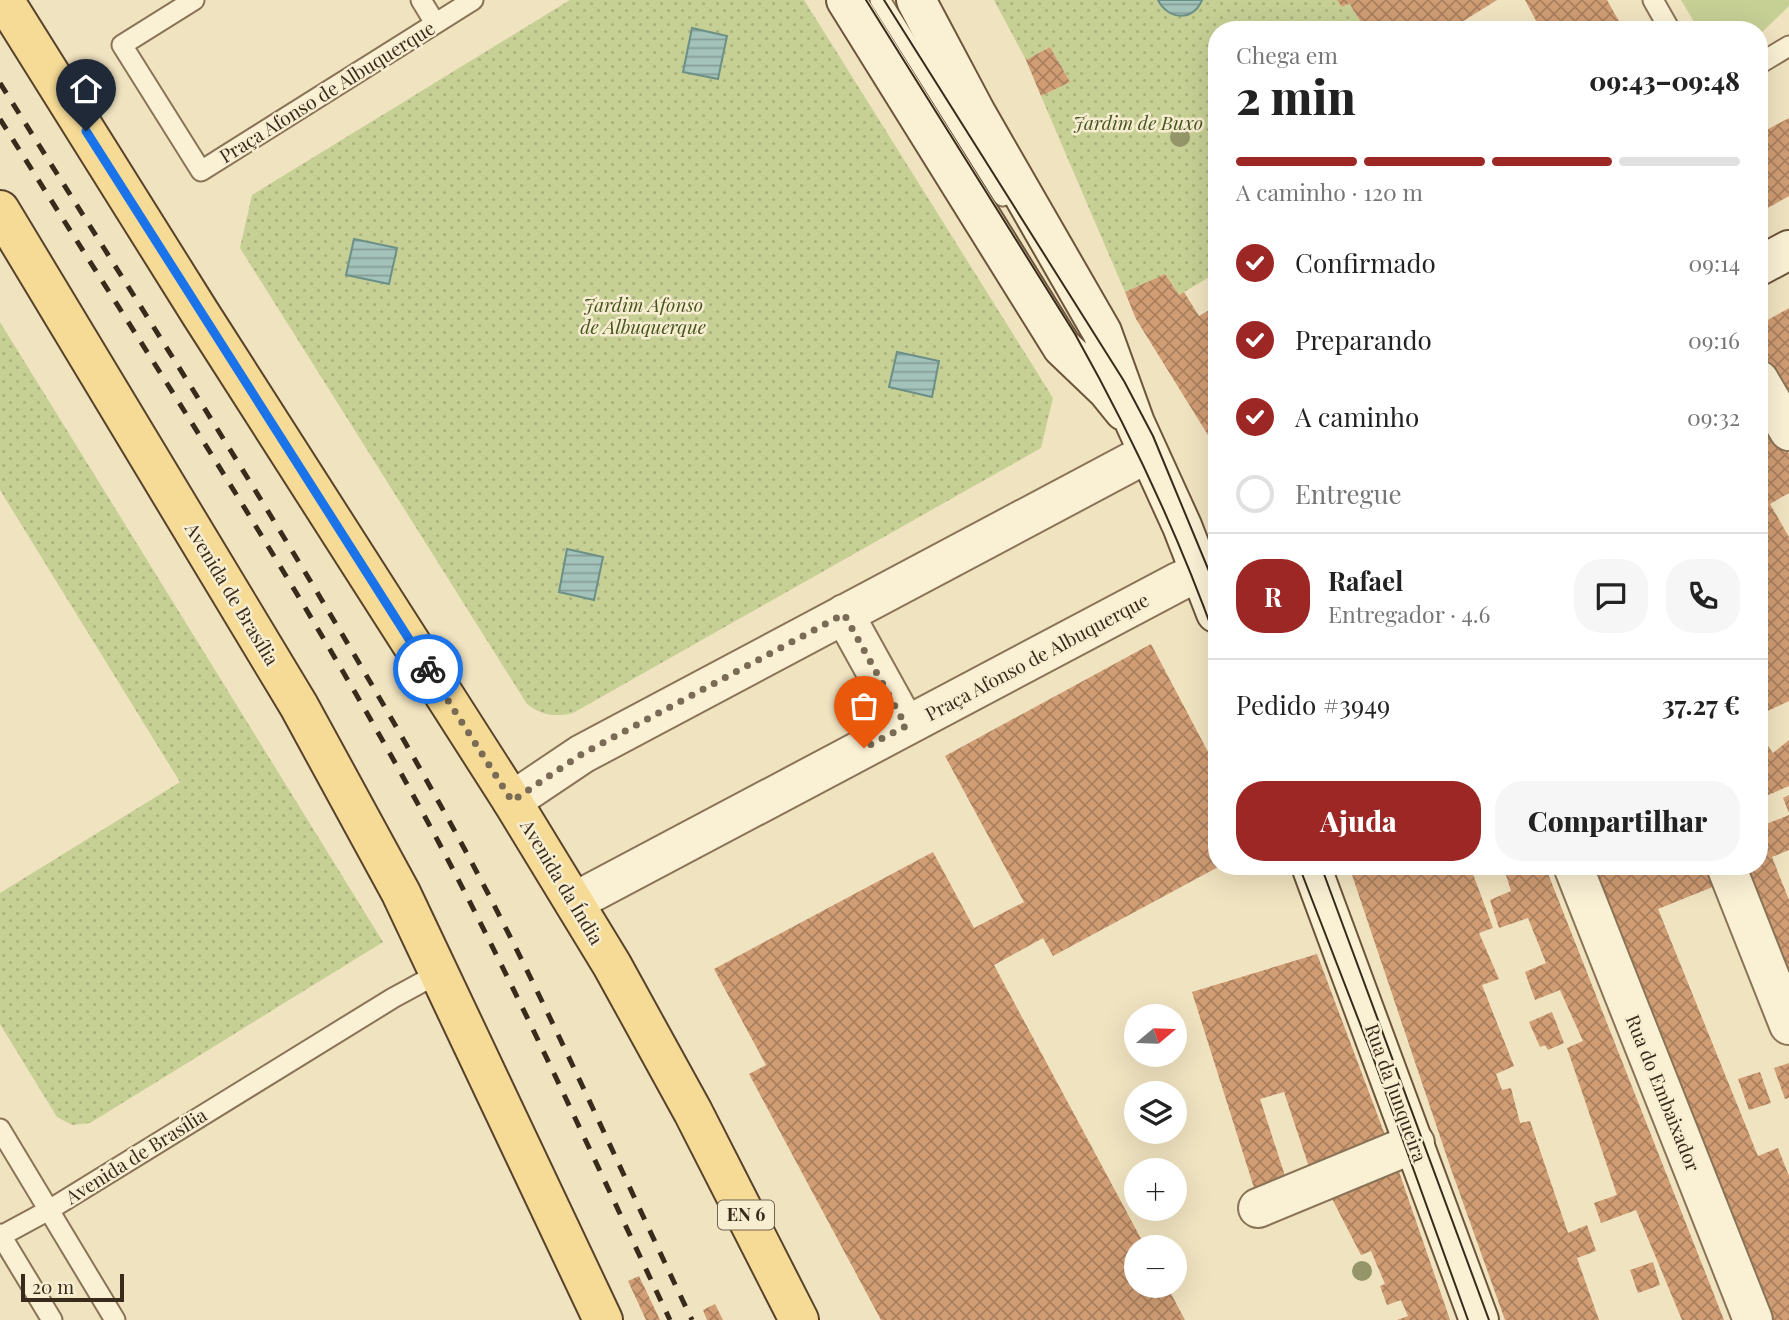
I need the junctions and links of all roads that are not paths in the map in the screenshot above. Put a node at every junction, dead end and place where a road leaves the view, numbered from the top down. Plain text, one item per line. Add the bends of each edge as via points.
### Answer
1 (4, 0) edge
2 (194, 0) edge
3 (421, 0) edge
4 (473, 0) edge
5 (846, 0) edge
6 (880, 0) edge
7 (916, 0) edge
8 (1653, 0) edge
9 (1665, 21) edge
10 (435, 23) junction
11 (1789, 46) edge
12 (1768, 59) edge
13 (3, 221) edge
14 (1789, 250) edge
15 (1768, 261) edge
16 (1115, 367) junction
17 (1768, 395) edge
18 (1789, 431) edge
19 (1141, 438) junction
20 (1208, 569) edge
21 (844, 614) junction
22 (906, 726) junction
23 (512, 801) junction
24 (1314, 875) edge
25 (1577, 875) edge
26 (1730, 875) edge
27 (575, 902) junction
28 (439, 973) junction
29 (1789, 1025) edge
30 (0, 1129) edge
31 (1415, 1143) junction
32 (1258, 1208) dead end
33 (48, 1210) junction
34 (1, 1235) edge
35 (801, 1319) edge
36 (52, 1320) edge
37 (115, 1320) edge
38 (603, 1320) edge
39 (1479, 1320) edge
40 (1754, 1320) edge

1 - 23 main road, Avenida da Índia / EN 6
2 - 10 lane, Praça Afonso de Albuquerque via 122,44 201,171
3 - 10 lane
4 - 10 lane, Praça Afonso de Albuquerque
5 - 19 street via 1062,347 1107,390
6 - 16 lane via 1087,330
7 - 16 street via 1102,331
8 - 9 lane
11 - 12 lane
13 - 28 main road, Avenida de Brasília via 299,706
14 - 15 street
16 - 19 street
17 - 18 street
19 - 20 street
19 - 21 street
20 - 22 street, Praça Afonso de Albuquerque
21 - 22 street
21 - 23 street via 582,754
22 - 27 street, Praça Afonso de Albuquerque
23 - 27 main road, Avenida da Índia / EN 6
24 - 31 street, Rua da Junqueira
25 - 40 street, Rua do Embaixador
26 - 29 street
27 - 35 main road, Avenida da Índia / EN 6 via 693,1112
28 - 33 lane, Avenida de Brasília
28 - 38 main road, Avenida de Brasília
30 - 33 lane
31 - 32 street
31 - 39 street, Rua da Junqueira
33 - 34 lane, Avenida de Brasília
33 - 37 lane
34 - 36 lane

